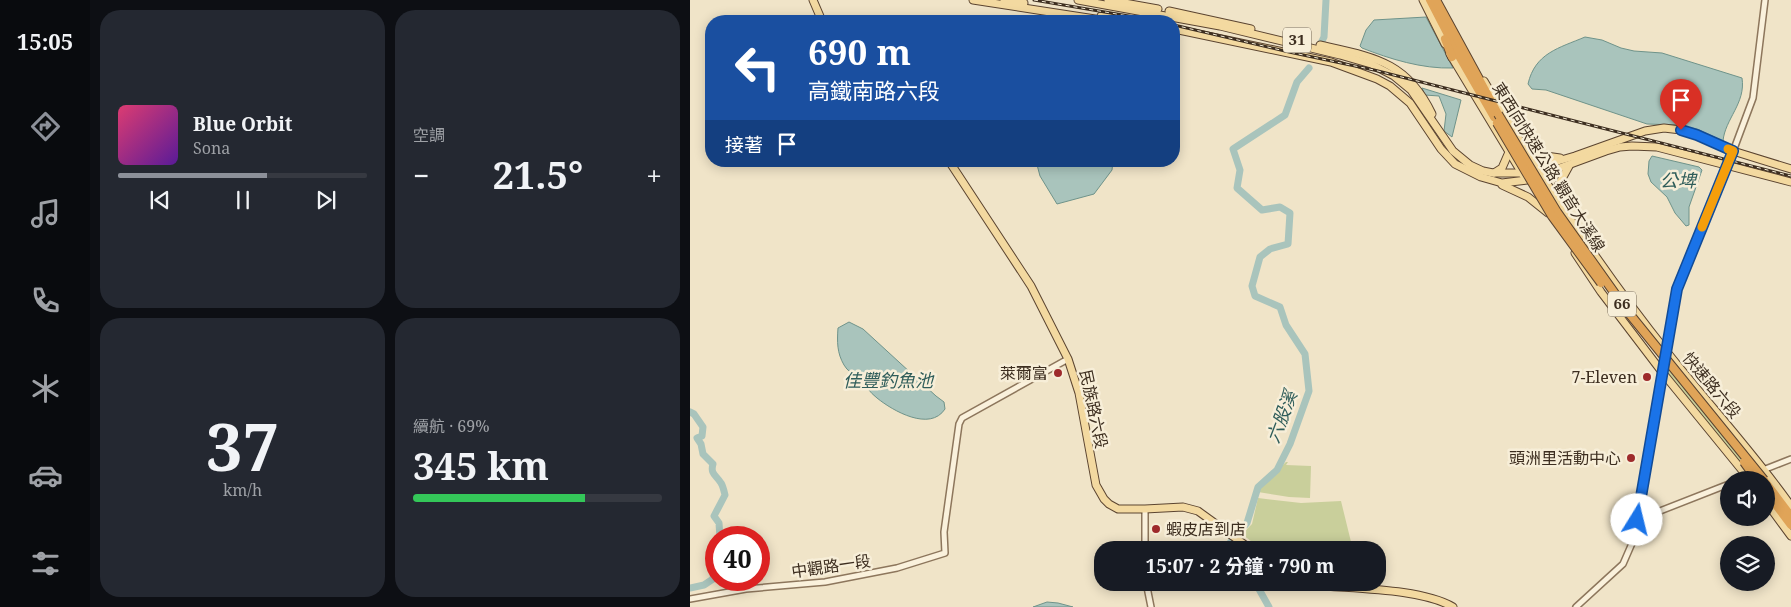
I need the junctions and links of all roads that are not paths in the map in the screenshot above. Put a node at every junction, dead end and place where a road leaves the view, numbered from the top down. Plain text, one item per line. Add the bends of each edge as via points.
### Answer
1 (973, 0) edge
2 (1004, 0) edge
3 (1078, 0) edge
4 (1108, 0) edge
5 (1424, 0) edge
6 (1430, 0) edge
7 (1436, 0) edge
8 (1440, 0) edge
9 (1765, 0) edge
10 (814, 1) edge
11 (1014, 2) junction
12 (992, 3) junction
13 (1440, 14) junction
14 (820, 15) edge
15 (1069, 15) edge
16 (1094, 15) edge
17 (1160, 15) edge
18 (1176, 15) edge
19 (1180, 16) edge
20 (1180, 19) edge
21 (1188, 20) junction
22 (1222, 25) junction
23 (1233, 29) junction
24 (1180, 31) edge
25 (1180, 34) edge
26 (1192, 35) junction
27 (1205, 38) junction
28 (1232, 41) junction
29 (1467, 52) junction
30 (1452, 57) junction
31 (1336, 65) junction
32 (1496, 115) junction
33 (1519, 141) junction
34 (1445, 142) junction
35 (1733, 151) junction
36 (1509, 152) junction
37 (1576, 156) junction
38 (1728, 165) junction
39 (1569, 166) junction
40 (953, 167) edge
41 (1537, 167) junction
42 (1791, 169) edge
43 (1493, 173) junction
44 (1542, 174) junction
45 (1480, 177) junction
46 (1524, 177) junction
47 (1791, 182) edge
48 (1564, 210) junction
49 (1550, 216) junction
50 (1666, 351) junction
51 (1068, 359) junction
52 (1662, 372) junction
53 (1791, 459) edge
54 (1764, 470) junction
55 (1743, 471) edge
56 (1750, 471) edge
57 (1757, 471) edge
58 (1720, 488) edge
59 (1775, 495) edge
60 (1775, 504) edge
61 (1791, 506) edge
62 (1145, 509) junction
63 (1775, 514) edge
64 (1791, 516) edge
65 (1637, 520) junction
66 (1791, 525) edge
67 (1791, 536) edge
68 (1145, 541) edge
69 (1240, 541) edge
70 (1148, 591) edge
71 (1386, 591) edge
72 (690, 599) edge
73 (1151, 607) edge
74 (1453, 607) edge
75 (1576, 607) edge

1 - 12 main road
2 - 11 main road
3 - 17 main road, 31
4 - 18 main road, 31
5 - 30 main road, 快速路六段 / 66
6 - 13 highway, 東西向快速公路 觀音大溪線 / 66
7 - 13 highway, 東西向快速公路 觀音大溪線 / 66
8 - 29 main road, 快速路六段 / 66
9 - 35 street via 1755,89
10 - 14 main road
11 - 12 main road
11 - 16 main road
12 - 15 main road
13 - 29 highway
13 - 30 highway
13 - 32 highway, 東西向快速公路 觀音大溪線 / 66
19 - 22 main road, 31
20 - 21 main road, 31
21 - 22 main road, 31
21 - 26 main road
22 - 23 main road, 31
22 - 27 main road
22 - 34 main road, 31 via 1368,57 1392,66 1423,96
23 - 28 main road
23 - 34 main road, 31 via 1378,67 1411,90
24 - 26 main road, 31
25 - 26 main road, 31
26 - 27 main road, 31
27 - 28 main road, 31
27 - 31 main road, 31
28 - 31 main road, 31
29 - 33 main road, 快速路六段 / 66
30 - 36 main road, 快速路六段 / 66
31 - 45 main road, 31 via 1365,73 1395,90 1410,103 1448,156
32 - 56 highway, 東西向快速公路 觀音大溪線 / 66, bridge via 1552,216 1576,250
32 - 57 highway, 東西向快速公路 觀音大溪線 / 66, bridge via 1557,212 1617,297
33 - 37 main road via 1539,155
33 - 41 main road, 快速路六段 / 66
34 - 43 main road, 31 via 1470,165
35 - 37 main road, 31 via 1697,135 1664,128 1645,131
35 - 38 street
35 - 42 main road, 31
36 - 43 main road via 1502,168
36 - 46 main road, 快速路六段 / 66
37 - 41 main road, 31
38 - 39 main road, 31 via 1657,147 1632,146 1606,151
38 - 47 main road, 31
38 - 50 street via 1677,289
39 - 44 main road, 31
39 - 48 main road via 1558,186
40 - 51 main road, 民族路六段 via 1031,286
41 - 44 main road, 快速路六段 / 66
41 - 46 main road, 31
43 - 46 main road, 31
44 - 46 main road, 31
44 - 48 main road, 快速路六段 / 66
45 - 46 main road, 31 via 1502,183
45 - 49 main road, 31 via 1528,197
46 - 49 main road, 快速路六段 / 66
48 - 50 main road, 快速路六段 / 66
49 - 52 main road, 快速路六段 / 66 via 1601,292
50 - 52 street
50 - 54 main road, 快速路六段 / 66
51 - 62 main road, 民族路六段 via 1079,393 1098,492 1118,508
51 - 72 street, 中觀路一段 via 962,418 944,532 945,553 896,568 825,582 746,589
52 - 55 main road, 快速路六段 / 66
52 - 65 street
53 - 54 street
54 - 61 main road, 快速路六段 / 66
58 - 65 street
59 - 64 highway
60 - 66 highway
62 - 68 street
62 - 69 main road, 民族路六段 via 1183,507 1198,511
63 - 67 main road
65 - 75 street via 1633,541 1623,564
70 - 73 street
71 - 74 main road via 1440,600

